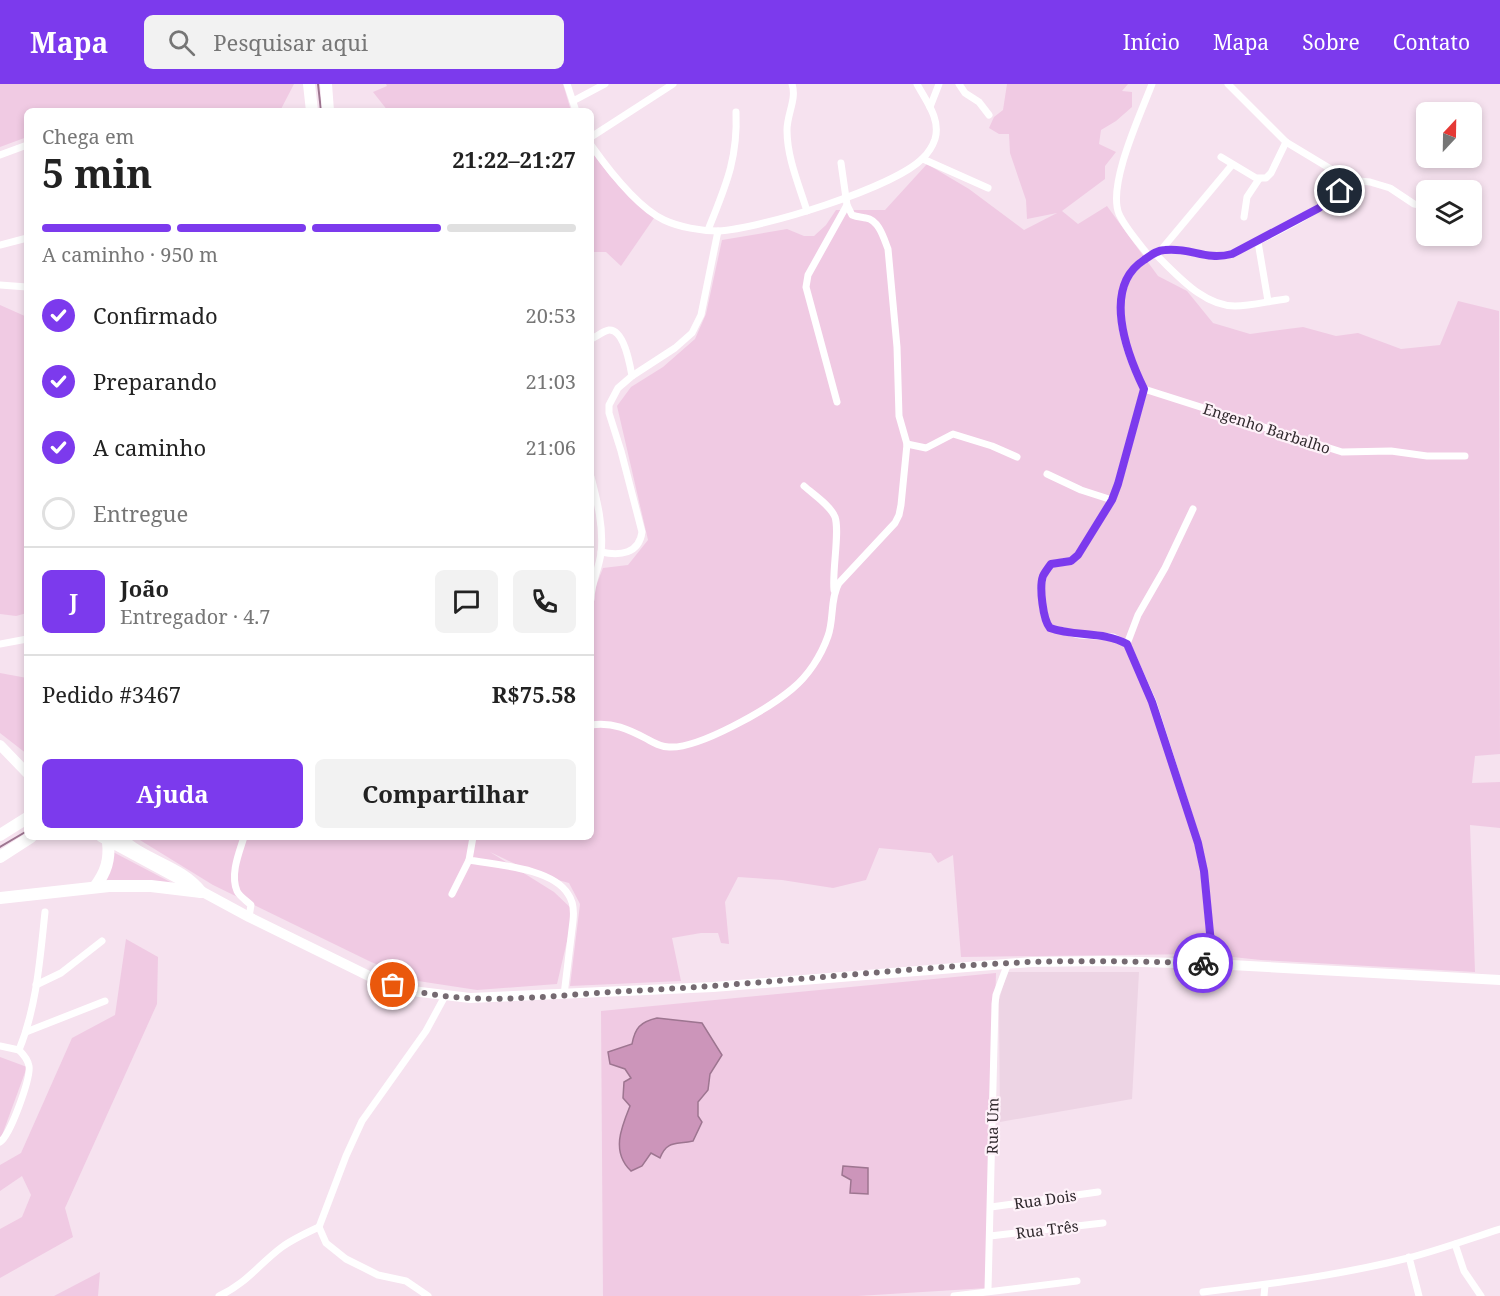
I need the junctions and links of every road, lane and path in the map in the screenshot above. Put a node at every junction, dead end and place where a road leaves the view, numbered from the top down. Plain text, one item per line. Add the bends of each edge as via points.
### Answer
1 (309, 84) edge
2 (326, 84) edge
3 (567, 84) edge
4 (605, 84) edge
5 (673, 84) edge
6 (792, 84) edge
7 (916, 84) edge
8 (959, 84) edge
9 (1152, 84) edge
10 (1228, 84) edge
11 (939, 85) edge
12 (573, 101) junction
13 (312, 108) edge
14 (328, 108) edge
15 (575, 108) edge
16 (930, 108) junction
17 (736, 112) dead end
18 (989, 115) dead end
19 (594, 134) edge
20 (1286, 142) junction
21 (24, 147) edge
22 (594, 149) edge
23 (0, 155) edge
24 (1221, 158) dead end
25 (923, 159) junction
26 (841, 163) dead end
27 (1232, 165) junction
28 (1258, 179) junction
29 (1349, 180) junction
30 (988, 188) dead end
31 (847, 196) junction
32 (1416, 204) edge
33 (847, 205) junction
34 (807, 211) junction
35 (1244, 217) dead end
36 (708, 230) junction
37 (718, 231) junction
38 (24, 239) edge
39 (1258, 242) junction
40 (0, 245) edge
41 (1155, 253) junction
42 (0, 285) edge
43 (24, 287) edge
44 (1286, 298) dead end
45 (1268, 301) junction
46 (594, 338) edge
47 (632, 376) junction
48 (1144, 389) junction
49 (837, 402) dead end
50 (907, 444) junction
51 (1465, 456) dead end
52 (1017, 457) dead end
53 (1047, 474) dead end
54 (804, 486) dead end
55 (594, 490) edge
56 (1112, 500) junction
57 (1193, 508) dead end
58 (601, 552) junction
59 (594, 577) edge
60 (835, 592) junction
61 (24, 640) edge
62 (0, 644) edge
63 (1127, 644) junction
64 (594, 725) edge
65 (0, 745) edge
66 (24, 770) edge
67 (24, 820) edge
68 (0, 835) edge
69 (26, 840) edge
70 (104, 840) edge
71 (124, 840) edge
72 (243, 840) edge
73 (473, 840) edge
74 (0, 857) edge
75 (469, 860) junction
76 (95, 887) junction
77 (201, 892) junction
78 (452, 894) dead end
79 (0, 898) edge
80 (45, 912) dead end
81 (249, 917) junction
82 (102, 941) dead end
83 (1008, 963) junction
84 (1213, 964) junction
85 (1500, 980) edge
86 (36, 985) junction
87 (564, 995) junction
88 (445, 996) junction
89 (105, 1001) dead end
90 (26, 1032) junction
91 (0, 1046) edge
92 (19, 1050) junction
93 (0, 1142) edge
94 (1098, 1192) dead end
95 (991, 1207) junction
96 (1103, 1223) dead end
97 (319, 1227) junction
98 (1500, 1229) edge
99 (990, 1236) junction
100 (1455, 1244) junction
101 (1409, 1257) junction
102 (1077, 1281) dead end
103 (1265, 1285) junction
104 (988, 1290) junction
105 (1203, 1292) dead end
106 (1264, 1295) edge
107 (219, 1296) edge
108 (428, 1296) edge
109 (954, 1296) edge
110 (1254, 1296) edge
111 (1419, 1296) edge
112 (1481, 1296) edge

1 - 13 highway
2 - 14 highway
3 - 12 street
4 - 12 street
5 - 19 street
6 - 34 street via 795,92 787,118 788,142
7 - 16 street
8 - 18 street
9 - 41 street via 1129,142 1117,199 1119,213
10 - 20 street
11 - 16 street
12 - 15 street
16 - 25 street via 937,128
17 - 36 street via 732,171
20 - 28 street via 1271,173
20 - 29 street
21 - 23 street
22 - 36 street via 610,172 663,219
24 - 27 street
25 - 30 street
25 - 31 street
26 - 31 street
27 - 28 street
27 - 41 street
28 - 35 street via 1247,197
29 - 32 street via 1390,188
29 - 39 street via 1319,208
31 - 33 street
31 - 34 street
33 - 49 street via 808,275 806,287
33 - 50 street via 852,215 874,221 888,249 899,416
34 - 37 street
36 - 37 street
37 - 47 street via 701,315 692,333
38 - 40 street
39 - 41 street via 1220,257 1183,249
39 - 45 street
41 - 45 street via 1208,300 1235,306
41 - 48 street via 1134,266 1120,295 1119,312
42 - 43 street
44 - 45 street
46 - 47 street via 614,332 628,354
47 - 58 street via 618,387 609,410 642,535 637,547 629,551
48 - 51 street, Engenho Barbalho via 1342,452
48 - 56 street
50 - 52 street via 926,448 953,435
50 - 60 street via 897,519
53 - 56 street
54 - 60 street via 836,518
55 - 58 street
56 - 63 street via 1078,555 1071,561 1051,564 1043,575 1044,617 1050,628 1057,631 1113,637
57 - 63 street
58 - 59 street
60 - 64 street via 828,637 808,672 792,689 746,719 694,744 670,747 616,725
61 - 62 street
63 - 84 street via 1152,702 1198,843
65 - 66 main road
67 - 68 highway
69 - 74 highway
70 - 76 highway via 110,857
70 - 77 main road
71 - 77 highway via 186,876
72 - 81 street via 235,875 238,892 251,905
73 - 75 street
75 - 78 street
75 - 87 street via 528,871 566,891 574,911
76 - 77 highway via 152,886
76 - 79 highway
77 - 81 main road
80 - 86 street
81 - 88 main road via 373,978 412,991
82 - 86 street via 61,973
83 - 84 main road
83 - 87 main road
83 - 95 street, Rua Um via 995,1004
84 - 85 main road
86 - 90 street
87 - 88 main road
88 - 97 street via 426,1031 362,1121
89 - 90 street
90 - 92 street
91 - 92 street
92 - 93 street via 29,1066 28,1077 7,1135
94 - 95 street, Rua Dois
95 - 99 street, Rua Um
96 - 99 street, Rua Três
97 - 107 street via 280,1248 243,1283
97 - 108 street via 332,1250 352,1263 378,1275 406,1281
98 - 100 street
99 - 104 street, Rua Um
100 - 101 street
100 - 112 street via 1464,1271
101 - 103 street
101 - 111 street
102 - 104 street
103 - 105 street
103 - 106 street
104 - 109 street
106 - 110 street

